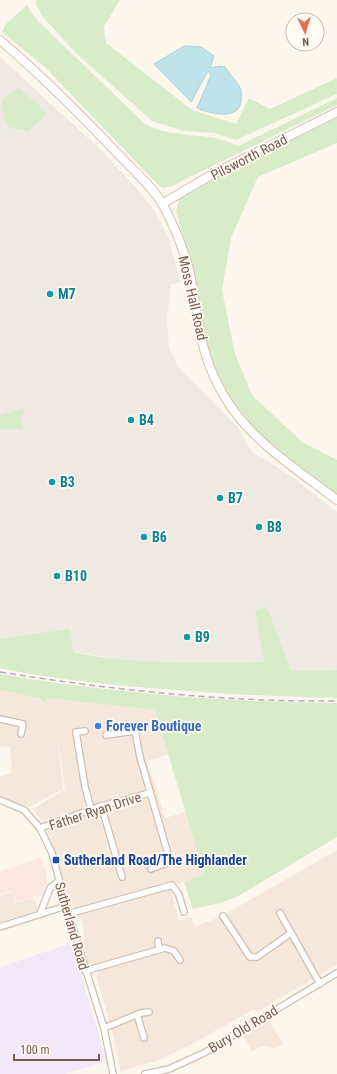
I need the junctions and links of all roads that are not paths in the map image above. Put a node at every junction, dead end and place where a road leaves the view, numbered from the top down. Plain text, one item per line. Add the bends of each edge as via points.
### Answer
1 (0, 40) edge
2 (337, 112) edge
3 (162, 204) junction
4 (337, 500) edge
5 (0, 719) edge
6 (85, 731) dead end
7 (21, 734) dead end
8 (106, 735) dead end
9 (150, 793) junction
10 (0, 800) edge
11 (98, 807) junction
12 (91, 809) junction
13 (40, 828) junction
14 (151, 869) dead end
15 (122, 877) dead end
16 (59, 881) junction
17 (66, 906) junction
18 (184, 912) dead end
19 (280, 913) dead end
20 (40, 914) junction
21 (68, 914) junction
22 (223, 916) dead end
23 (0, 927) edge
24 (291, 933) junction
25 (158, 941) dead end
26 (159, 949) junction
27 (180, 960) dead end
28 (85, 971) junction
29 (337, 973) edge
30 (320, 984) junction
31 (149, 1012) dead end
32 (137, 1014) junction
33 (104, 1028) junction
34 (144, 1038) dead end
35 (113, 1074) edge
36 (144, 1074) edge

1 - 3 street, Moss Hall Road via 78,112
2 - 3 street, Pilsworth Road via 211,175
3 - 4 street, Moss Hall Road via 186,260 202,341 223,396 238,418 261,443
5 - 7 street via 23,724
6 - 12 street via 76,732
8 - 9 street via 135,731
9 - 11 street, Father Ryan Drive
9 - 14 street via 170,861
10 - 13 street, Sutherland Road via 24,810
11 - 12 street, Father Ryan Drive
11 - 15 street via 104,815
12 - 13 street, Father Ryan Drive
13 - 16 street, Sutherland Road via 52,853
16 - 17 street, Sutherland Road
16 - 20 street via 50,888
17 - 20 street
17 - 21 street, Sutherland Road
18 - 21 street via 179,895 172,885
19 - 24 street
20 - 23 street
21 - 28 street, Sutherland Road
22 - 24 street via 250,957 257,957
24 - 30 street
25 - 26 street
26 - 27 street via 174,951
26 - 28 street
28 - 33 street, Sutherland Road
29 - 30 street, Bury Old Road
30 - 36 street, Bury Old Road via 204,1053 169,1069
31 - 32 street
32 - 33 street
32 - 34 street
33 - 35 street, Sutherland Road

